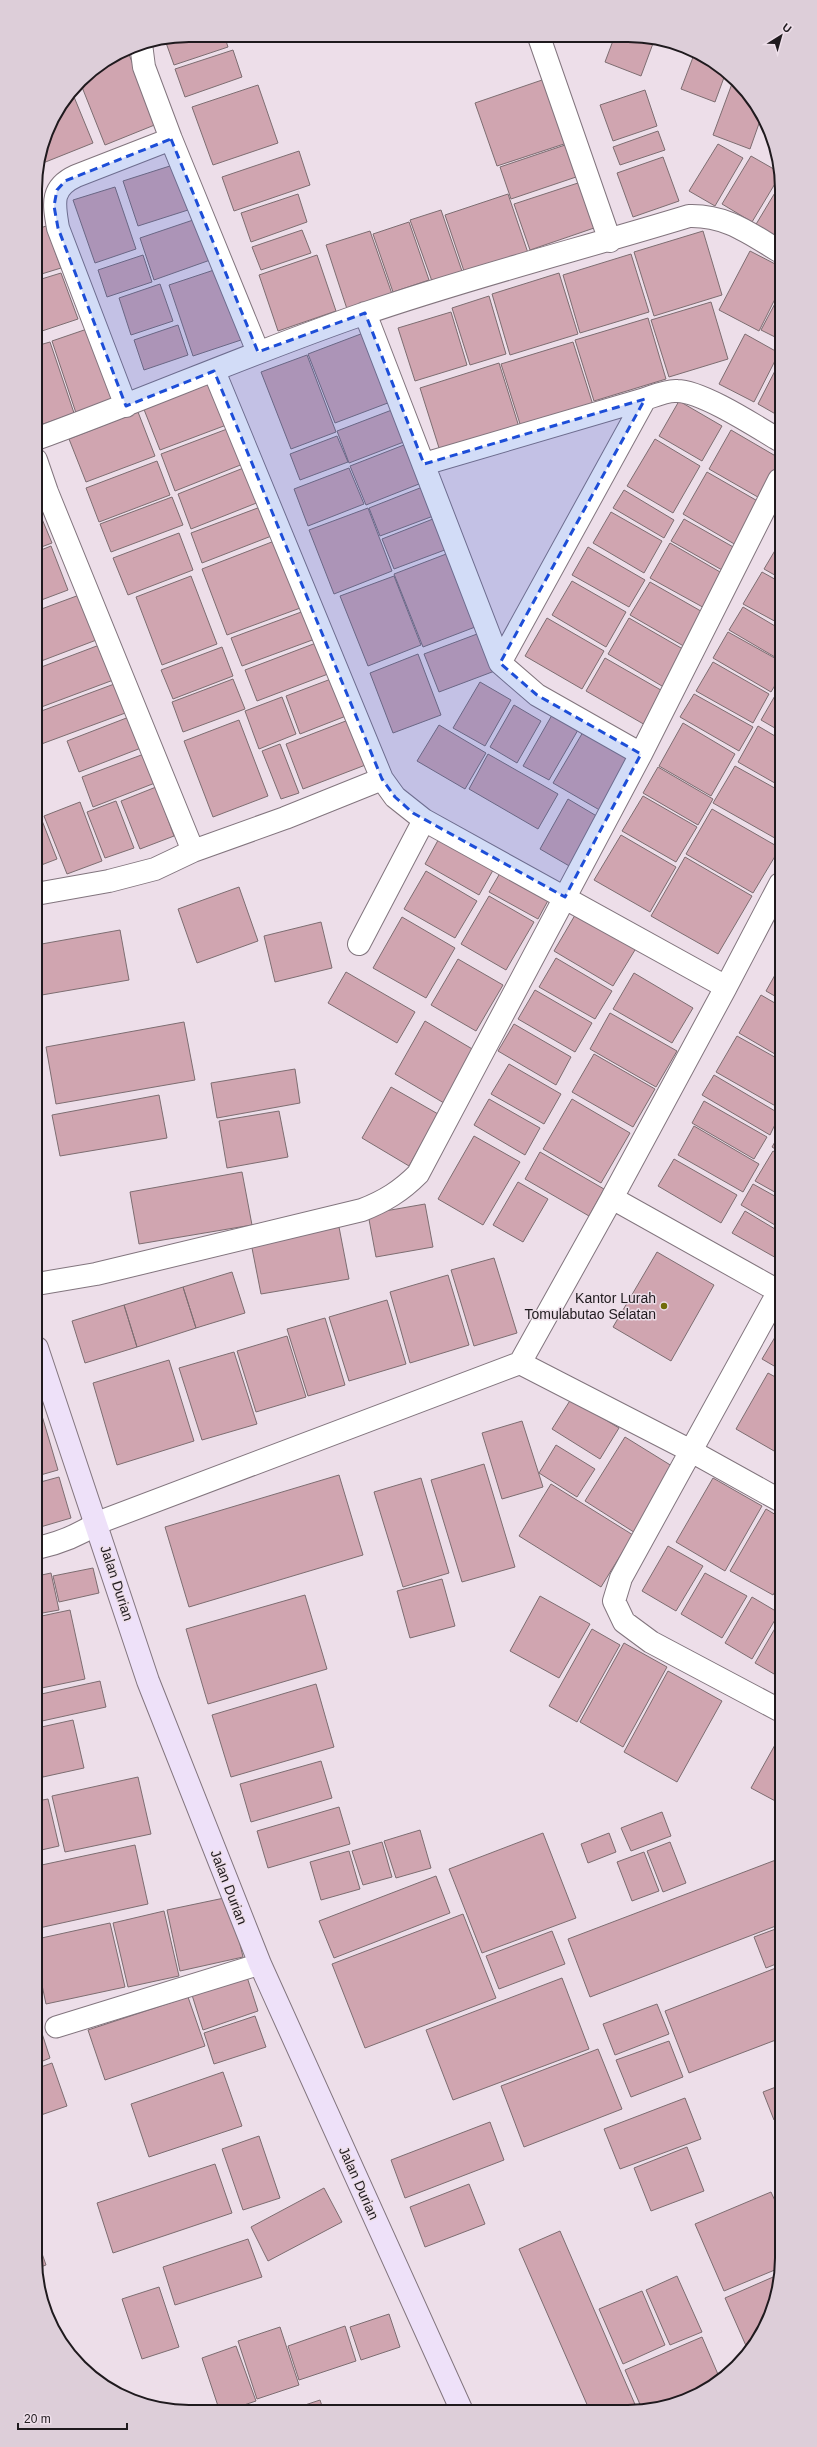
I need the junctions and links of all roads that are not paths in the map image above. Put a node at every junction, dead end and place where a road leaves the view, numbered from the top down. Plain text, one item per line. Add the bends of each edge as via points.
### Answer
1 (541, 42) edge
2 (142, 50) edge
3 (171, 139) junction
4 (610, 241) junction
5 (775, 249) edge
6 (365, 313) junction
7 (258, 352) junction
8 (214, 371) junction
9 (644, 399) junction
10 (126, 406) junction
11 (42, 436) edge
12 (775, 438) edge
13 (424, 464) junction
14 (42, 477) edge
15 (775, 490) edge
16 (500, 663) junction
17 (641, 754) junction
18 (382, 779) junction
19 (424, 820) junction
20 (193, 851) junction
21 (42, 893) edge
22 (775, 894) edge
23 (565, 897) junction
24 (359, 944) dead end
25 (726, 987) junction
26 (612, 1198) junction
27 (42, 1283) edge
28 (775, 1288) edge
29 (775, 1300) edge
30 (42, 1363) edge
31 (520, 1363) junction
32 (691, 1451) junction
33 (775, 1498) edge
34 (97, 1523) junction
35 (42, 1547) edge
36 (775, 1708) edge
37 (260, 1964) junction
38 (56, 2027) dead end
39 (459, 2405) edge

1 - 4 street
2 - 3 street via 144,67
3 - 7 street
3 - 10 street via 66,181 57,190 54,206 58,228
4 - 5 street via 689,216 707,216 723,219
4 - 6 street
6 - 7 street
6 - 13 street
7 - 8 street
8 - 10 street
8 - 18 street
9 - 12 street via 677,390 689,393 734,413
9 - 13 street
9 - 16 street
10 - 11 street
13 - 16 street
14 - 20 street
15 - 17 street
16 - 17 street via 522,685 537,695
17 - 23 street
18 - 19 street via 395,797
18 - 20 street
19 - 23 street
19 - 24 street
20 - 21 street via 155,869 109,881
22 - 25 street
23 - 25 street
23 - 27 street via 418,1174 401,1191 384,1202 362,1210 96,1274
25 - 26 street
26 - 28 street
26 - 31 street
29 - 32 street
30 - 34 street, Jalan Durian
31 - 32 street
31 - 34 street
32 - 33 street
32 - 36 street via 621,1578 614,1601 624,1622 651,1642
34 - 35 street via 79,1535 58,1544
34 - 37 street, Jalan Durian via 148,1681
37 - 38 lane
37 - 39 street, Jalan Durian

